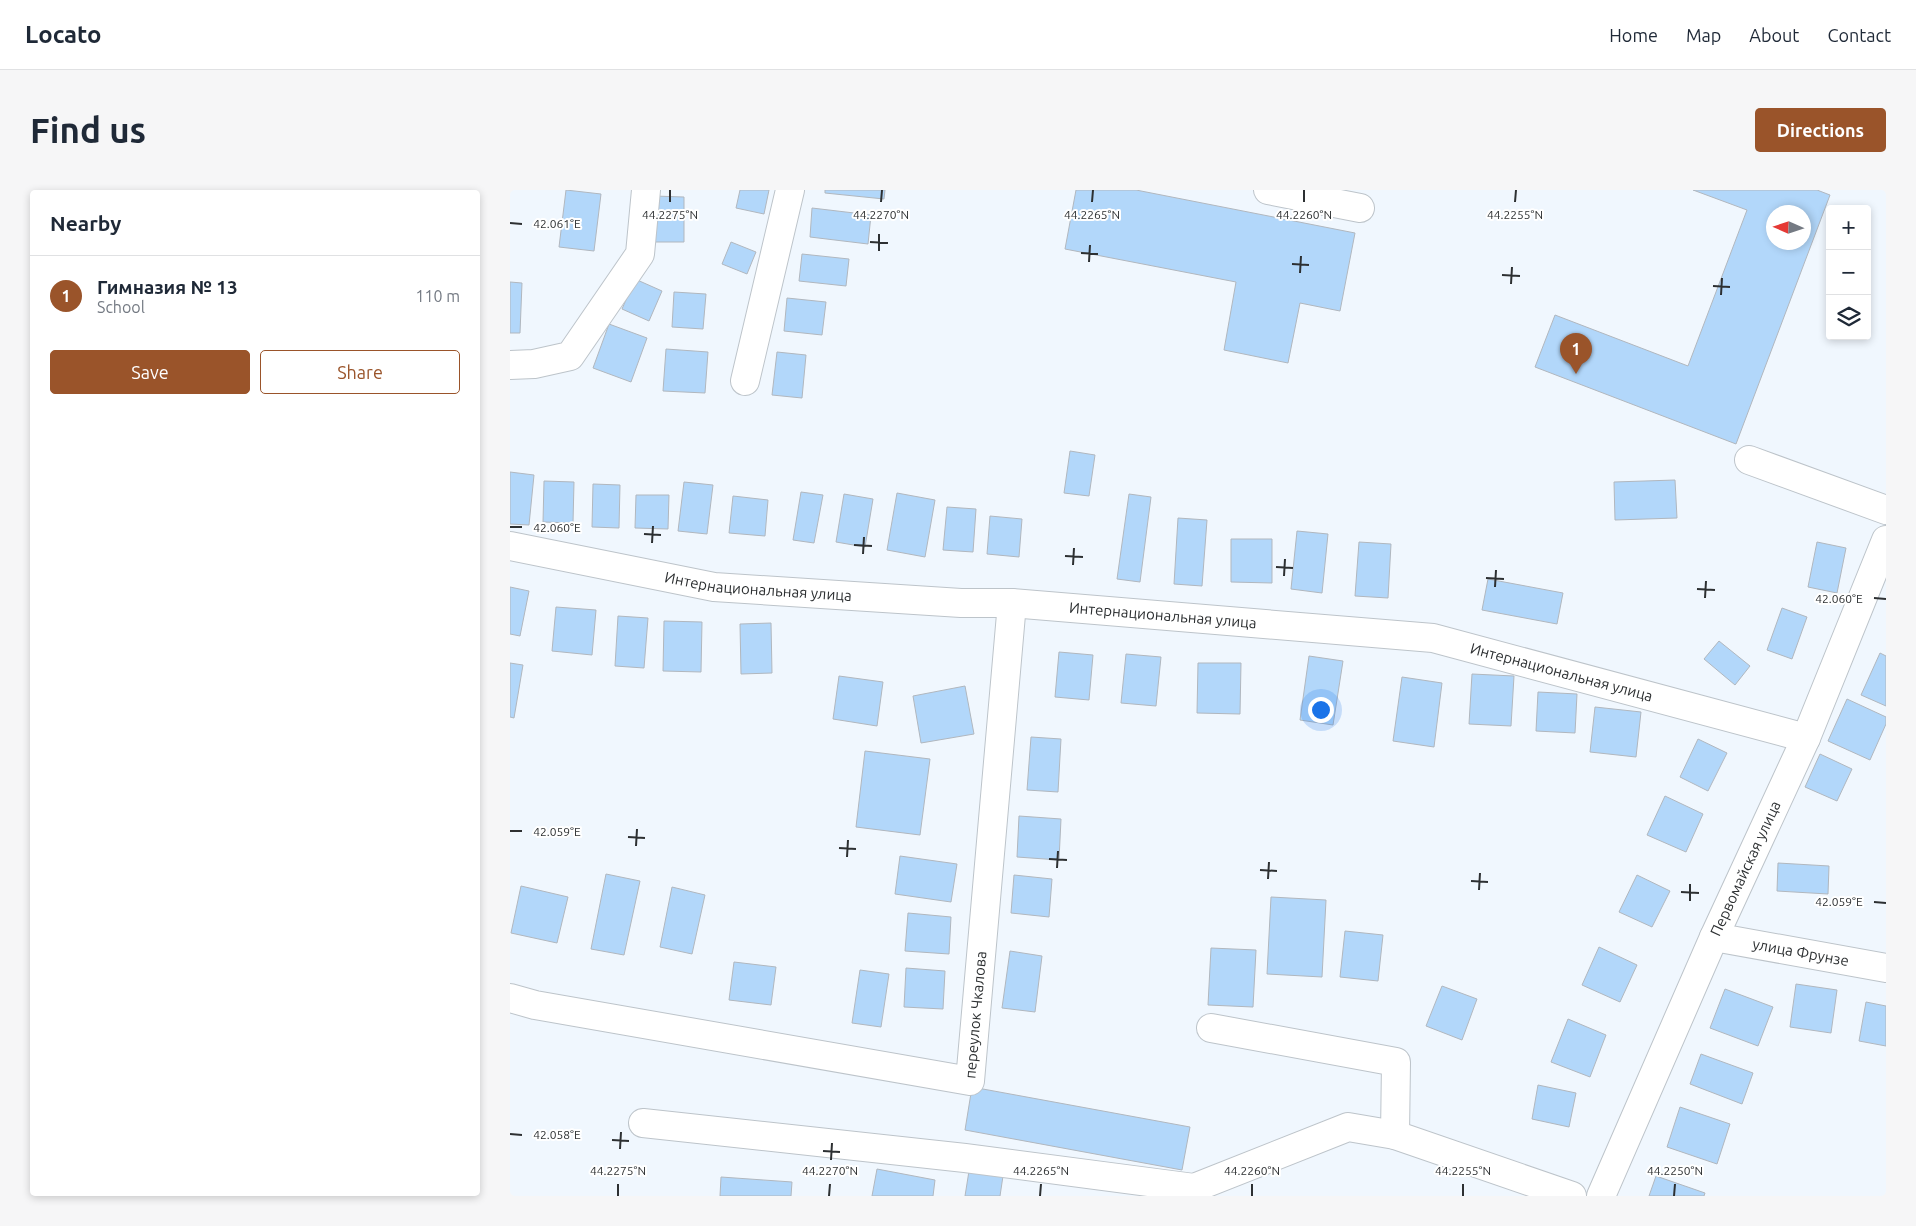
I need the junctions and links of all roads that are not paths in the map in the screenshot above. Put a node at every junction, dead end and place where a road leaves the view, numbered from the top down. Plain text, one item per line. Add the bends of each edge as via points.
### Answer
1 (646, 190) edge
2 (790, 190) edge
3 (1268, 190) edge
4 (1360, 208) dead end
5 (510, 366) edge
6 (745, 380) dead end
7 (1748, 460) dead end
8 (1886, 510) edge
9 (1886, 540) edge
10 (510, 546) edge
11 (1012, 603) junction
12 (1806, 738) junction
13 (1714, 937) junction
14 (1886, 968) edge
15 (510, 998) edge
16 (1210, 1028) dead end
17 (643, 1123) dead end
18 (1395, 1135) junction
19 (1572, 1196) edge
20 (1601, 1196) edge

1 - 5 street via 640,254 570,356
2 - 6 street
3 - 4 street
7 - 8 street
9 - 12 street, Первомайская улица
10 - 11 street, Интернациональная улица via 714,587 961,603
11 - 12 street, Интернациональная улица via 1433,638
11 - 15 street, переулок Чкалова via 970,1081
12 - 13 street, Первомайская улица
13 - 14 street, улица Фрунзе
13 - 20 street, Первомайская улица
16 - 18 street via 1396,1062
17 - 18 street via 965,1158 1194,1188 1348,1127
18 - 19 street

